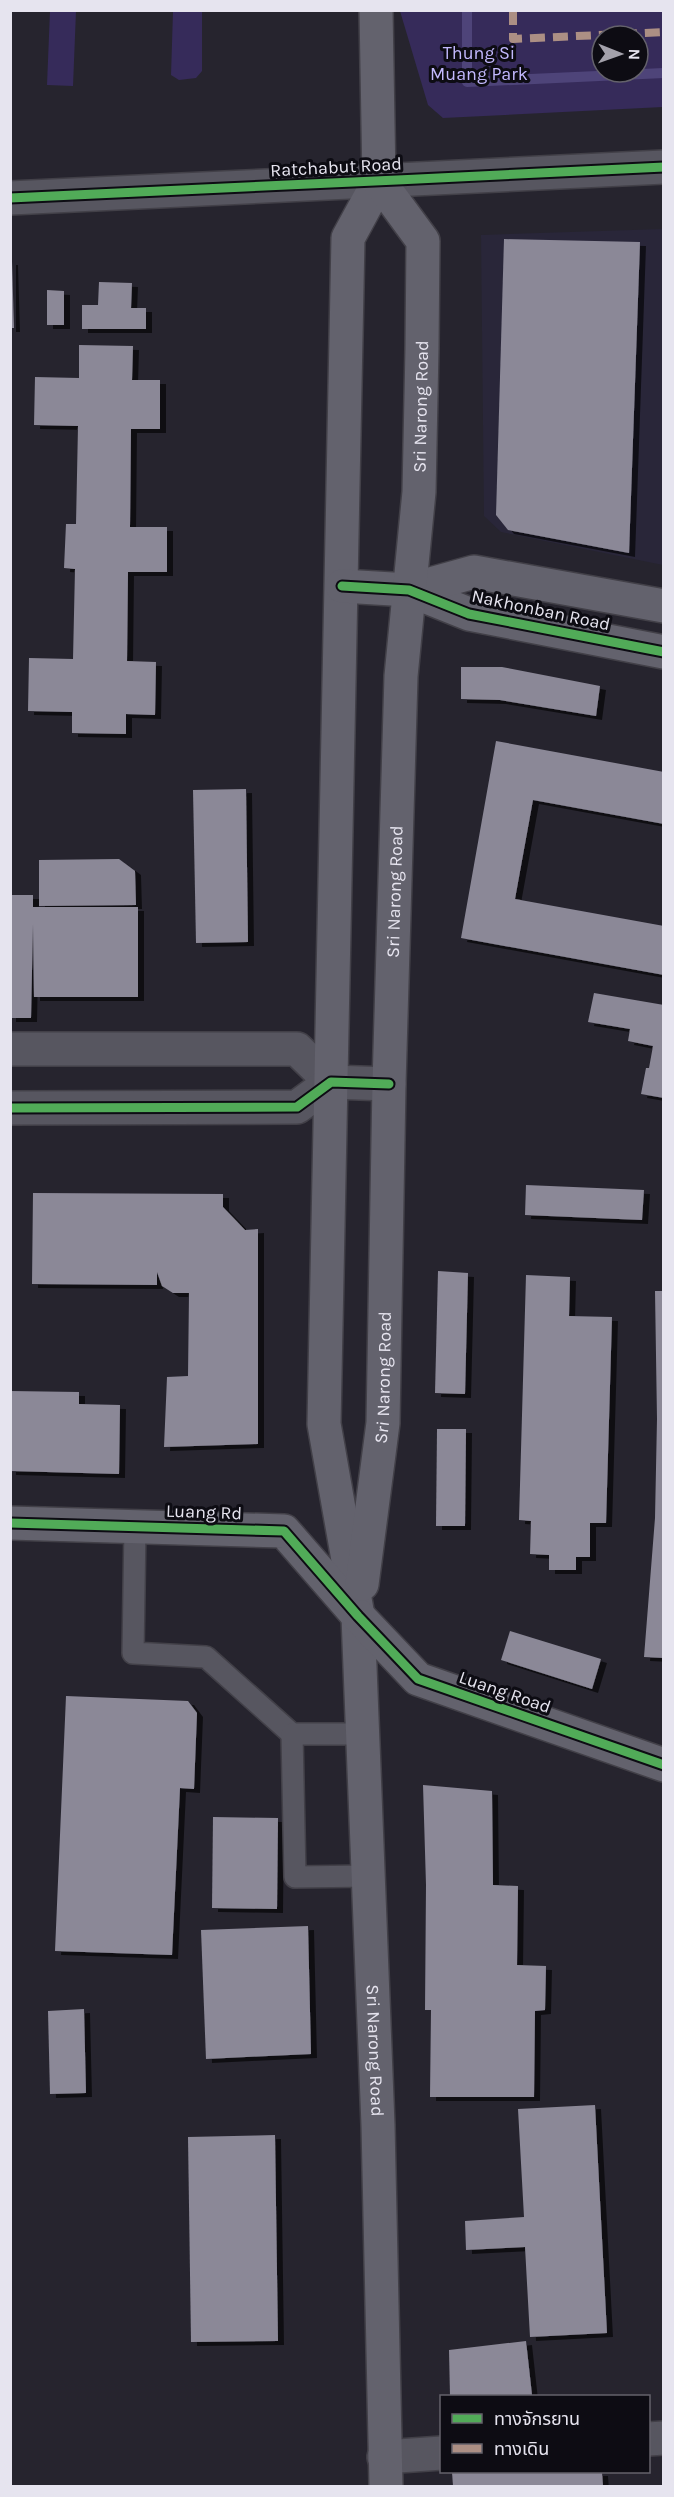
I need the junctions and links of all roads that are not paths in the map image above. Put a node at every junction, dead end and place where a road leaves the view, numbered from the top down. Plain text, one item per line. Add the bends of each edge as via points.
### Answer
1 (376, 10) edge
2 (663, 167) edge
3 (379, 181) junction
4 (10, 198) edge
5 (342, 586) junction
6 (409, 590) junction
7 (663, 606) edge
8 (663, 652) edge
9 (10, 1049) edge
10 (331, 1082) junction
11 (389, 1083) junction
12 (10, 1108) edge
13 (10, 1523) edge
14 (135, 1526) junction
15 (358, 1616) junction
16 (292, 1734) junction
17 (364, 1734) junction
18 (663, 1765) edge
19 (369, 1875) junction
20 (440, 2453) edge
21 (385, 2472) edge

1 - 3 main road, Sri Narong Road
2 - 3 street, Ratchabut Road
3 - 4 street, Ratchabut Road
3 - 5 main road, Sri Narong Road via 348,238
3 - 6 main road, Sri Narong Road via 423,241 419,492
5 - 6 main road, Nakhonban Road
5 - 10 main road, Sri Narong Road
6 - 7 main road, Nakhonban Road via 474,572
6 - 8 main road, Nakhonban Road via 469,614
6 - 11 main road, Sri Narong Road via 401,676
9 - 10 street via 297,1049
10 - 11 street
10 - 12 street via 297,1107
10 - 15 main road, Sri Narong Road via 324,1424
11 - 15 main road, Sri Narong Road via 383,1423
13 - 14 main road, Luang Rd
14 - 15 main road, Luang Rd via 284,1531
14 - 16 lane via 134,1653 206,1657
15 - 17 main road, Sri Narong Road
15 - 18 main road, Luang Road via 418,1679
16 - 17 lane
16 - 19 lane via 295,1876
17 - 19 main road, Sri Narong Road
19 - 21 main road, Sri Narong Road
20 - 21 street

